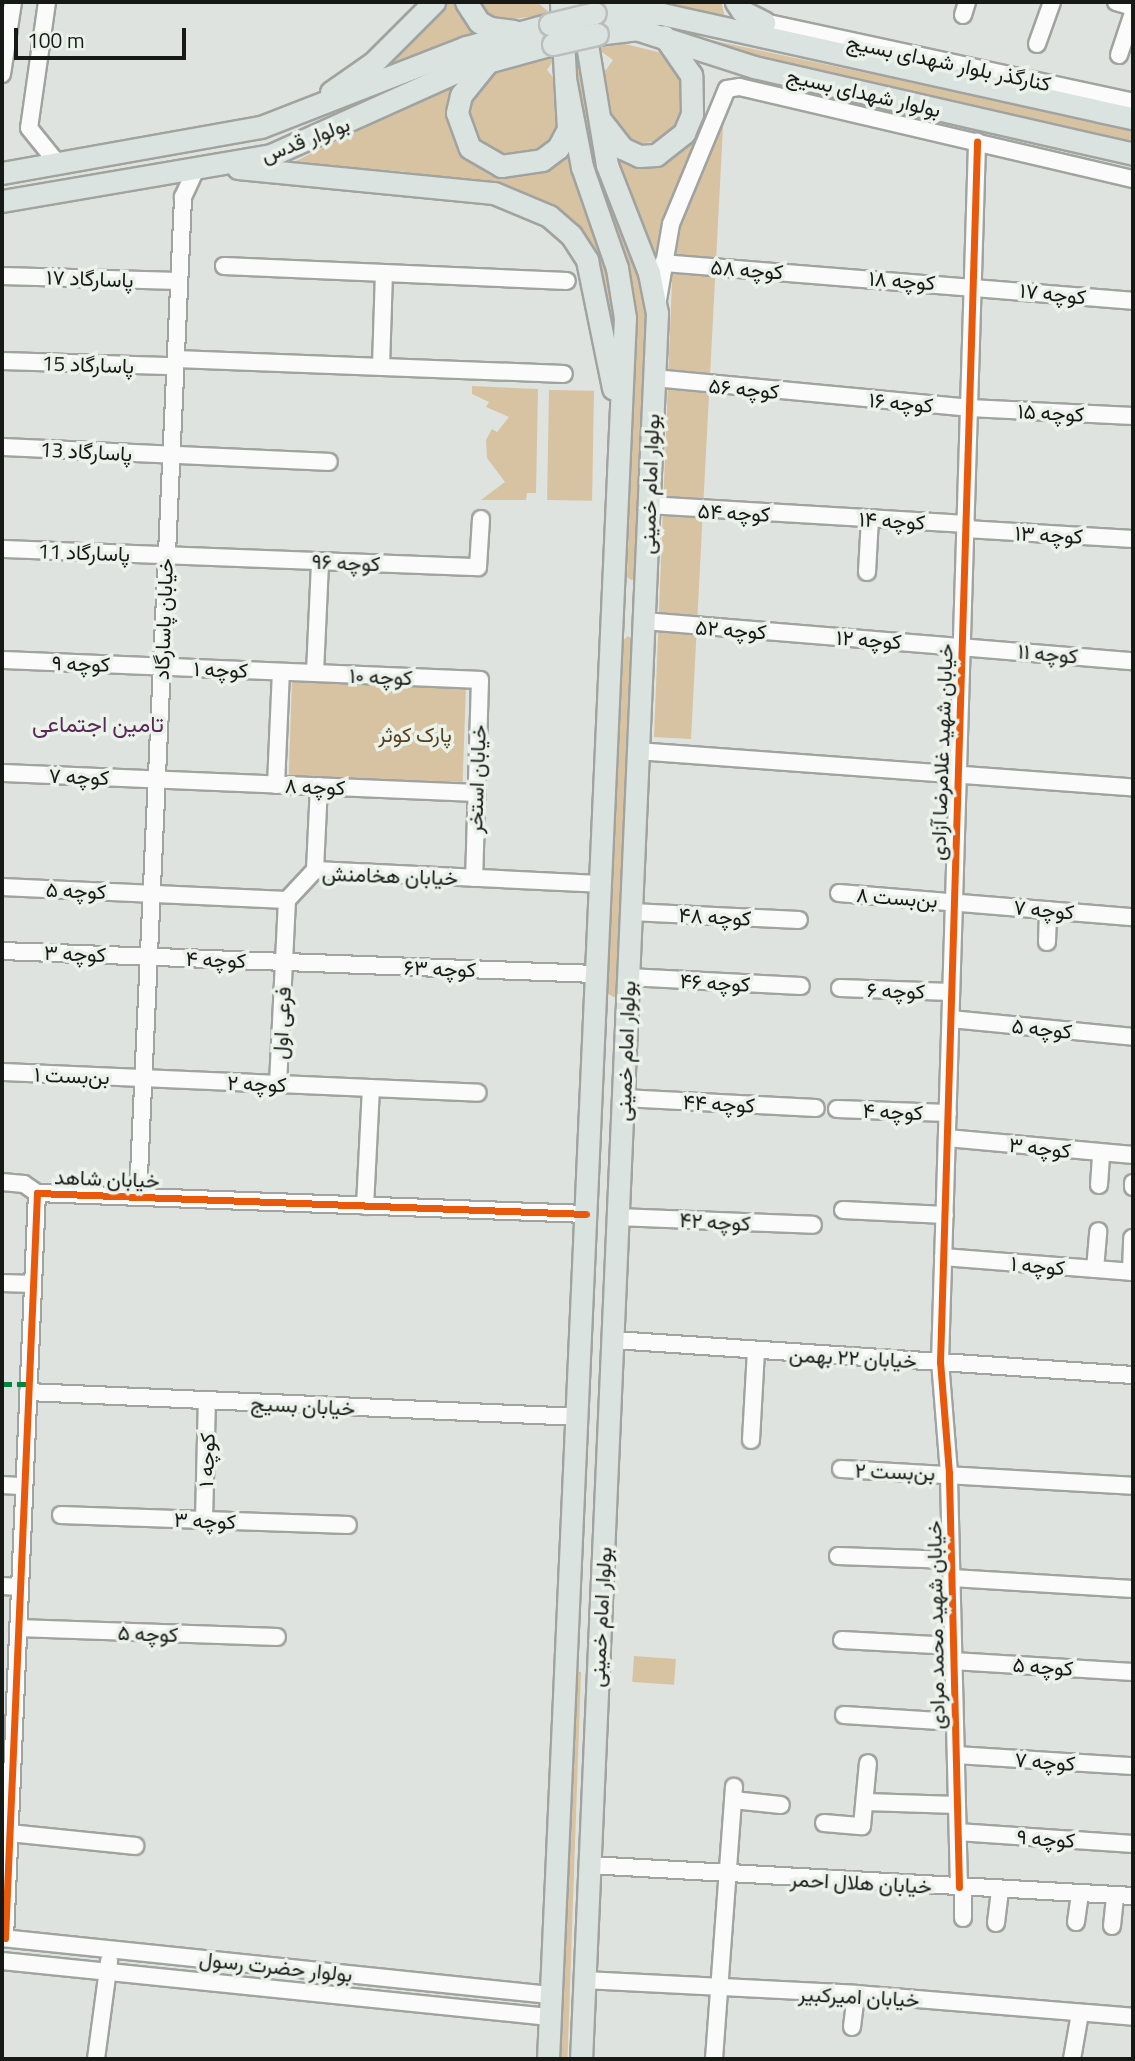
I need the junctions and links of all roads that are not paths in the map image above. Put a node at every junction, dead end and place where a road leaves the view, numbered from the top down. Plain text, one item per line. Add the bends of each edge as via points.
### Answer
1 (13, 2) edge
2 (47, 2) edge
3 (435, 2) edge
4 (466, 2) edge
5 (561, 2) edge
6 (647, 2) edge
7 (736, 2) edge
8 (1052, 2) edge
9 (1116, 2) edge
10 (1133, 7) edge
11 (618, 12) junction
12 (1133, 13) edge
13 (764, 22) joint
14 (590, 25) edge
15 (520, 31) junction
16 (552, 34) junction
17 (664, 36) junction
18 (4, 41) edge
19 (1037, 44) dead end
20 (901, 52) junction
21 (1119, 55) dead end
22 (491, 59) junction
23 (927, 73) junction
24 (2, 74) edge
25 (566, 84) junction
26 (1133, 102) edge
27 (299, 114) junction
28 (600, 117) junction
29 (1133, 118) edge
30 (977, 142) junction
31 (1133, 154) edge
32 (58, 164) junction
33 (222, 166) junction
34 (195, 171) junction
35 (2, 173) edge
36 (1133, 179) edge
37 (2, 201) edge
38 (663, 263) junction
39 (224, 266) dead end
40 (384, 273) junction
41 (831, 275) joint
42 (2, 276) edge
43 (179, 281) junction
44 (567, 281) dead end
45 (973, 285) junction
46 (1133, 301) edge
47 (657, 313) junction
48 (2, 361) edge
49 (176, 362) junction
50 (381, 367) junction
51 (564, 374) dead end
52 (654, 378) junction
53 (834, 396) joint
54 (618, 408) junction
55 (969, 408) junction
56 (1133, 416) edge
57 (2, 447) edge
58 (170, 455) junction
59 (329, 462) dead end
60 (648, 505) junction
61 (819, 516) joint
62 (481, 519) dead end
63 (870, 519) junction
64 (966, 526) junction
65 (1133, 539) edge
66 (2, 549) edge
67 (166, 555) junction
68 (320, 562) junction
69 (867, 572) dead end
70 (643, 621) junction
71 (610, 622) junction
72 (819, 635) joint
73 (962, 645) junction
74 (2, 660) edge
75 (1133, 661) edge
76 (161, 667) junction
77 (281, 672) junction
78 (315, 673) junction
79 (480, 680) joint
80 (638, 751) junction
81 (958, 771) junction
82 (2, 773) edge
83 (156, 779) junction
84 (276, 785) junction
85 (319, 786) junction
86 (1133, 787) edge
87 (475, 793) junction
88 (601, 849) junction
89 (633, 853) junction
90 (316, 870) junction
91 (474, 878) junction
92 (599, 884) junction
93 (2, 887) edge
94 (839, 892) dead end
95 (151, 893) junction
96 (286, 900) junction
97 (954, 901) junction
98 (1048, 910) junction
99 (631, 912) junction
100 (1133, 917) edge
101 (799, 920) dead end
102 (1047, 942) dead end
103 (2, 950) edge
104 (148, 956) junction
105 (285, 962) junction
106 (596, 974) junction
107 (628, 977) junction
108 (801, 986) dead end
109 (840, 988) dead end
110 (951, 992) junction
111 (594, 1016) junction
112 (626, 1017) junction
113 (951, 1019) junction
114 (1133, 1037) edge
115 (2, 1072) edge
116 (143, 1078) junction
117 (278, 1084) junction
118 (371, 1088) junction
119 (478, 1093) dead end
120 (623, 1098) junction
121 (816, 1108) dead end
122 (837, 1109) dead end
123 (948, 1113) junction
124 (947, 1138) junction
125 (1101, 1153) junction
126 (1133, 1155) edge
127 (2, 1182) edge
128 (1099, 1185) dead end
129 (37, 1193) junction
130 (138, 1197) junction
131 (365, 1206) junction
132 (843, 1210) dead end
133 (586, 1214) junction
134 (945, 1216) junction
135 (617, 1217) junction
136 (813, 1225) dead end
137 (1097, 1231) dead end
138 (1132, 1238) edge
139 (943, 1257) junction
140 (1095, 1269) junction
141 (1132, 1272) edge
142 (2, 1283) edge
143 (33, 1283) junction
144 (614, 1340) junction
145 (757, 1351) junction
146 (940, 1362) junction
147 (1133, 1375) edge
148 (28, 1392) junction
149 (207, 1400) junction
150 (578, 1417) junction
151 (751, 1440) dead end
152 (841, 1469) dead end
153 (949, 1473) junction
154 (2, 1485) edge
155 (24, 1486) junction
156 (1133, 1486) edge
157 (61, 1515) dead end
158 (204, 1520) junction
159 (348, 1525) dead end
160 (838, 1556) dead end
161 (951, 1560) junction
162 (951, 1578) junction
163 (2, 1586) edge
164 (20, 1587) junction
165 (1133, 1589) edge
166 (18, 1628) junction
167 (277, 1637) dead end
168 (842, 1640) dead end
169 (598, 1651) junction
170 (565, 1652) junction
171 (953, 1653) junction
172 (1133, 1672) edge
173 (8, 1706) edge
174 (844, 1715) dead end
175 (955, 1722) junction
176 (956, 1755) junction
177 (868, 1763) dead end
178 (1133, 1766) edge
179 (866, 1802) junction
180 (782, 1805) dead end
181 (957, 1805) junction
182 (824, 1823) dead end
183 (958, 1832) junction
184 (10, 1833) junction
185 (1133, 1844) edge
186 (135, 1846) dead end
187 (589, 1865) junction
188 (726, 1874) junction
189 (961, 1887) junction
190 (1000, 1889) junction
191 (1080, 1893) junction
192 (1115, 1895) junction
193 (1133, 1896) edge
194 (963, 1918) dead end
195 (1076, 1922) dead end
196 (996, 1923) dead end
197 (1112, 1926) dead end
198 (4, 1938) edge
199 (111, 1949) junction
200 (2, 1961) edge
201 (108, 1972) junction
202 (584, 1980) junction
203 (719, 1989) junction
204 (540, 1994) junction
205 (856, 1994) junction
206 (1080, 2013) junction
207 (528, 2015) junction
208 (549, 2017) junction
209 (1133, 2017) edge
210 (852, 2027) dead end
211 (96, 2059) edge
212 (548, 2059) edge
213 (581, 2059) edge
214 (715, 2059) edge
215 (1072, 2059) edge

1 - 18 street
2 - 32 street via 29,128
3 - 27 main road via 374,62
4 - 15 main road via 479,22 490,29
5 - 25 main road
6 - 11 main road
7 - 13 main road via 742,11
8 - 19 street
9 - 10 street
11 - 14 main road, بولوار شهدای بسیج
11 - 23 main road, بولوار شهدای بسیج via 662,14
12 - 21 street
13 - 20 street, کنارگذر بلوار شهدای بسیج
14 - 16 main road, بولوار قدس, bridge
14 - 17 main road, بولوار شهدای بسیج
14 - 28 main road, بولوار امام خمینی
15 - 16 main road, بولوار قدس
15 - 27 main road, بولوار قدس via 467,47
16 - 22 main road, بولوار قدس
17 - 28 main road via 691,75 692,114 684,134 656,155 639,156 622,148
17 - 31 main road, بولوار شهدای بسیج via 754,66
18 - 24 street
20 - 23 street
20 - 26 street, کنارگذر بلوار شهدای بسیج
22 - 25 main road via 470,79 457,113 470,148 501,166 542,160 558,148 568,129
22 - 33 main road, بولوار قدس via 300,145
23 - 29 main road, بولوار شهدای بسیج
25 - 54 main road, بولوار امام خمینی via 582,167 617,268 625,318
27 - 32 main road, بولوار قدس via 261,127
28 - 47 main road, بولوار امام خمینی via 607,165 649,273
30 - 36 street
30 - 38 street via 740,87 727,89 671,224
30 - 45 street, خیابان شهید غلامرضا آزادی
32 - 35 main road, بولوار قدس
33 - 34 main road, بولوار قدس
33 - 54 main road via 494,193 549,216 571,235 587,260
34 - 37 main road, بولوار قدس
34 - 43 street, خیابان پاسارگاد via 183,197
38 - 41 street, کوچه ۵۸
38 - 47 street
39 - 40 street
40 - 44 street
40 - 50 street
41 - 45 street, کوچه ۱۸
42 - 43 street, پاسارگاد ۱۷
43 - 49 street, خیابان پاسارگاد
45 - 46 street, کوچه ۱۷
45 - 55 street, خیابان شهید غلامرضا آزادی
47 - 52 main road, بولوار امام خمینی
48 - 49 street, پاسارگاد 15
49 - 50 street, پاسارگاد 15
49 - 58 street, خیابان پاسارگاد
50 - 51 street, پاسارگاد 15
52 - 53 street, کوچه ۵۶
52 - 60 main road, بولوار امام خمینی
53 - 55 street, کوچه ۱۶
54 - 71 main road, بولوار امام خمینی
55 - 56 street, کوچه ۱۵
55 - 64 street, خیابان شهید غلامرضا آزادی
57 - 58 street, پاسارگاد 13
58 - 59 street, پاسارگاد 13
58 - 67 street, خیابان پاسارگاد
60 - 61 street, کوچه ۵۴
60 - 70 main road, بولوار امام خمینی
61 - 63 street, کوچه ۱۴
62 - 68 street, کوچه ۹۶ via 478,567
63 - 64 street, کوچه ۱۴
63 - 69 street
64 - 65 street, کوچه ۱۳
64 - 73 street, خیابان شهید غلامرضا آزادی
66 - 67 street, پاسارگاد 11
67 - 68 street, کوچه ۹۶
67 - 76 street, خیابان پاسارگاد
68 - 78 street
70 - 71 main road
70 - 72 street, کوچه ۵۲
70 - 80 main road, بولوار امام خمینی
71 - 88 main road, بولوار امام خمینی
72 - 73 street, کوچه ۱۲
73 - 75 street, کوچه ۱۱
73 - 81 street, خیابان شهید غلامرضا آزادی
74 - 76 street, کوچه ۹
76 - 77 street, کوچه ۱
76 - 83 street, خیابان پاسارگاد
77 - 78 street, کوچه ۱۰
77 - 84 street
78 - 79 street, کوچه ۱۰
79 - 87 street, خیابان استخر
80 - 81 street
80 - 89 main road, بولوار امام خمینی
81 - 86 street
81 - 97 street, خیابان شهید غلامرضا آزادی
82 - 83 street, کوچه ۷
83 - 84 street, کوچه ۸
83 - 95 street, خیابان پاسارگاد
84 - 85 street, کوچه ۸
85 - 87 street, کوچه ۸
85 - 90 street
87 - 91 street, خیابان استخر
88 - 89 main road via 616,859
88 - 92 main road, بولوار امام خمینی
89 - 99 main road, بولوار امام خمینی
90 - 91 street, خیابان هخامنش
90 - 96 street, خیابان هخامنش
91 - 92 street, خیابان هخامنش
92 - 106 main road, بولوار امام خمینی
93 - 95 street, کوچه ۵
94 - 97 street, بن‌بست ۸
95 - 96 street
95 - 104 street, خیابان پاسارگاد
96 - 105 street, فرعی اول
97 - 98 street, کوچه ۷
97 - 110 street, خیابان شهید غلامرضا آزادی
98 - 100 street, کوچه ۷
98 - 102 street
99 - 101 street, کوچه ۴۸
99 - 107 main road, بولوار امام خمینی
103 - 104 street, کوچه ۳
104 - 105 street, کوچه ۴
104 - 116 street, خیابان پاسارگاد
105 - 106 street, کوچه ۶۳
105 - 117 street, فرعی اول
106 - 111 main road, بولوار امام خمینی
107 - 108 street, کوچه ۴۶
107 - 112 main road, بولوار امام خمینی
109 - 110 street, کوچه ۶
110 - 113 street, خیابان شهید غلامرضا آزادی
111 - 112 main road via 605,1012
111 - 133 main road, بولوار امام خمینی
112 - 120 main road, بولوار امام خمینی
113 - 114 street, کوچه ۵
113 - 123 street, خیابان شهید غلامرضا آزادی
115 - 116 street, بن‌بست ۱
116 - 117 street, کوچه ۲
116 - 130 street, خیابان پاسارگاد
117 - 118 street, کوچه ۲
118 - 119 street, کوچه ۲
118 - 131 street
120 - 121 street, کوچه ۴۴
120 - 135 main road, بولوار امام خمینی
122 - 123 street, کوچه ۴
123 - 124 street, خیابان شهید غلامرضا آزادی
124 - 125 street, کوچه ۳
124 - 134 street, خیابان شهید غلامرضا آزادی
125 - 126 street, کوچه ۳
125 - 128 street
127 - 129 street via 24,1184
129 - 130 street, خیابان شاهد
129 - 143 street, خیابان شاهد
130 - 131 street, خیابان شاهد
131 - 133 street, خیابان شاهد
132 - 134 street
133 - 150 main road, بولوار امام خمینی
134 - 139 street, خیابان شهید غلامرضا آزادی
135 - 136 street, کوچه ۴۲
135 - 144 main road, بولوار امام خمینی
137 - 140 street
138 - 141 street
139 - 140 street, کوچه ۱
139 - 146 street, خیابان شهید غلامرضا آزادی
140 - 141 street, کوچه ۱
142 - 143 street
143 - 148 street, خیابان شاهد
144 - 145 street, خیابان ۲۲ بهمن
144 - 169 main road, بولوار امام خمینی
145 - 146 street, خیابان ۲۲ بهمن
145 - 151 street
146 - 147 street, خیابان ۲۲ بهمن
146 - 153 street, خیابان شهید محمد مرادی
148 - 149 street, خیابان بسیج
148 - 155 street, خیابان شاهد
149 - 150 street, خیابان بسیج
149 - 158 street, کوچه ۱
150 - 170 main road, بولوار امام خمینی
152 - 153 street, بن‌بست ۲
153 - 156 street
153 - 161 street, خیابان شهید محمد مرادی
154 - 155 street
155 - 164 street, خیابان شاهد
157 - 158 street, کوچه ۳
158 - 159 street, کوچه ۳
160 - 161 street
161 - 162 street, خیابان شهید محمد مرادی
162 - 165 street
162 - 171 street, خیابان شهید محمد مرادی
163 - 164 street
164 - 166 street, خیابان شاهد
166 - 167 street, کوچه ۵
166 - 173 street, خیابان شاهد
168 - 171 street, کوچه ۵
169 - 170 main road
169 - 187 main road, بولوار امام خمینی
170 - 204 main road, بولوار امام خمینی
171 - 172 street, کوچه ۵
171 - 175 street, خیابان شهید محمد مرادی
173 - 184 street, خیابان شاهد
174 - 175 street
175 - 176 street, خیابان شهید محمد مرادی
176 - 178 street, کوچه ۷
176 - 181 street, خیابان شهید محمد مرادی
177 - 179 street
179 - 181 street
179 - 182 street via 862,1826
180 - 188 street via 734,1793
181 - 183 street, خیابان شهید محمد مرادی
183 - 185 street, کوچه ۹
183 - 189 street, خیابان شهید محمد مرادی
184 - 186 street
184 - 198 street, خیابان شاهد
187 - 188 street, خیابان هلال احمر
187 - 202 main road, بولوار امام خمینی
188 - 189 street, خیابان هلال احمر
188 - 203 street
189 - 190 street, خیابان هلال احمر
189 - 194 street, خیابان شهید محمد مرادی
190 - 191 street, خیابان هلال احمر
190 - 196 street
191 - 192 street, خیابان هلال احمر
191 - 195 street
192 - 193 street, خیابان هلال احمر
192 - 197 street
198 - 199 street, بولوار حضرت رسول
199 - 201 street
199 - 204 street, بولوار حضرت رسول
200 - 201 street, بولوار حضرت رسول
201 - 207 street, بولوار حضرت رسول
201 - 211 street
202 - 203 street, خیابان امیرکبیر
202 - 213 main road, بولوار امام خمینی
203 - 205 street, خیابان امیرکبیر
203 - 214 street
204 - 207 street
204 - 208 main road, بولوار امام خمینی
205 - 206 street, خیابان امیرکبیر
205 - 210 street
206 - 209 street, خیابان امیرکبیر
206 - 215 street
207 - 208 street, بولوار حضرت رسول
208 - 212 main road, بولوار امام خمینی

